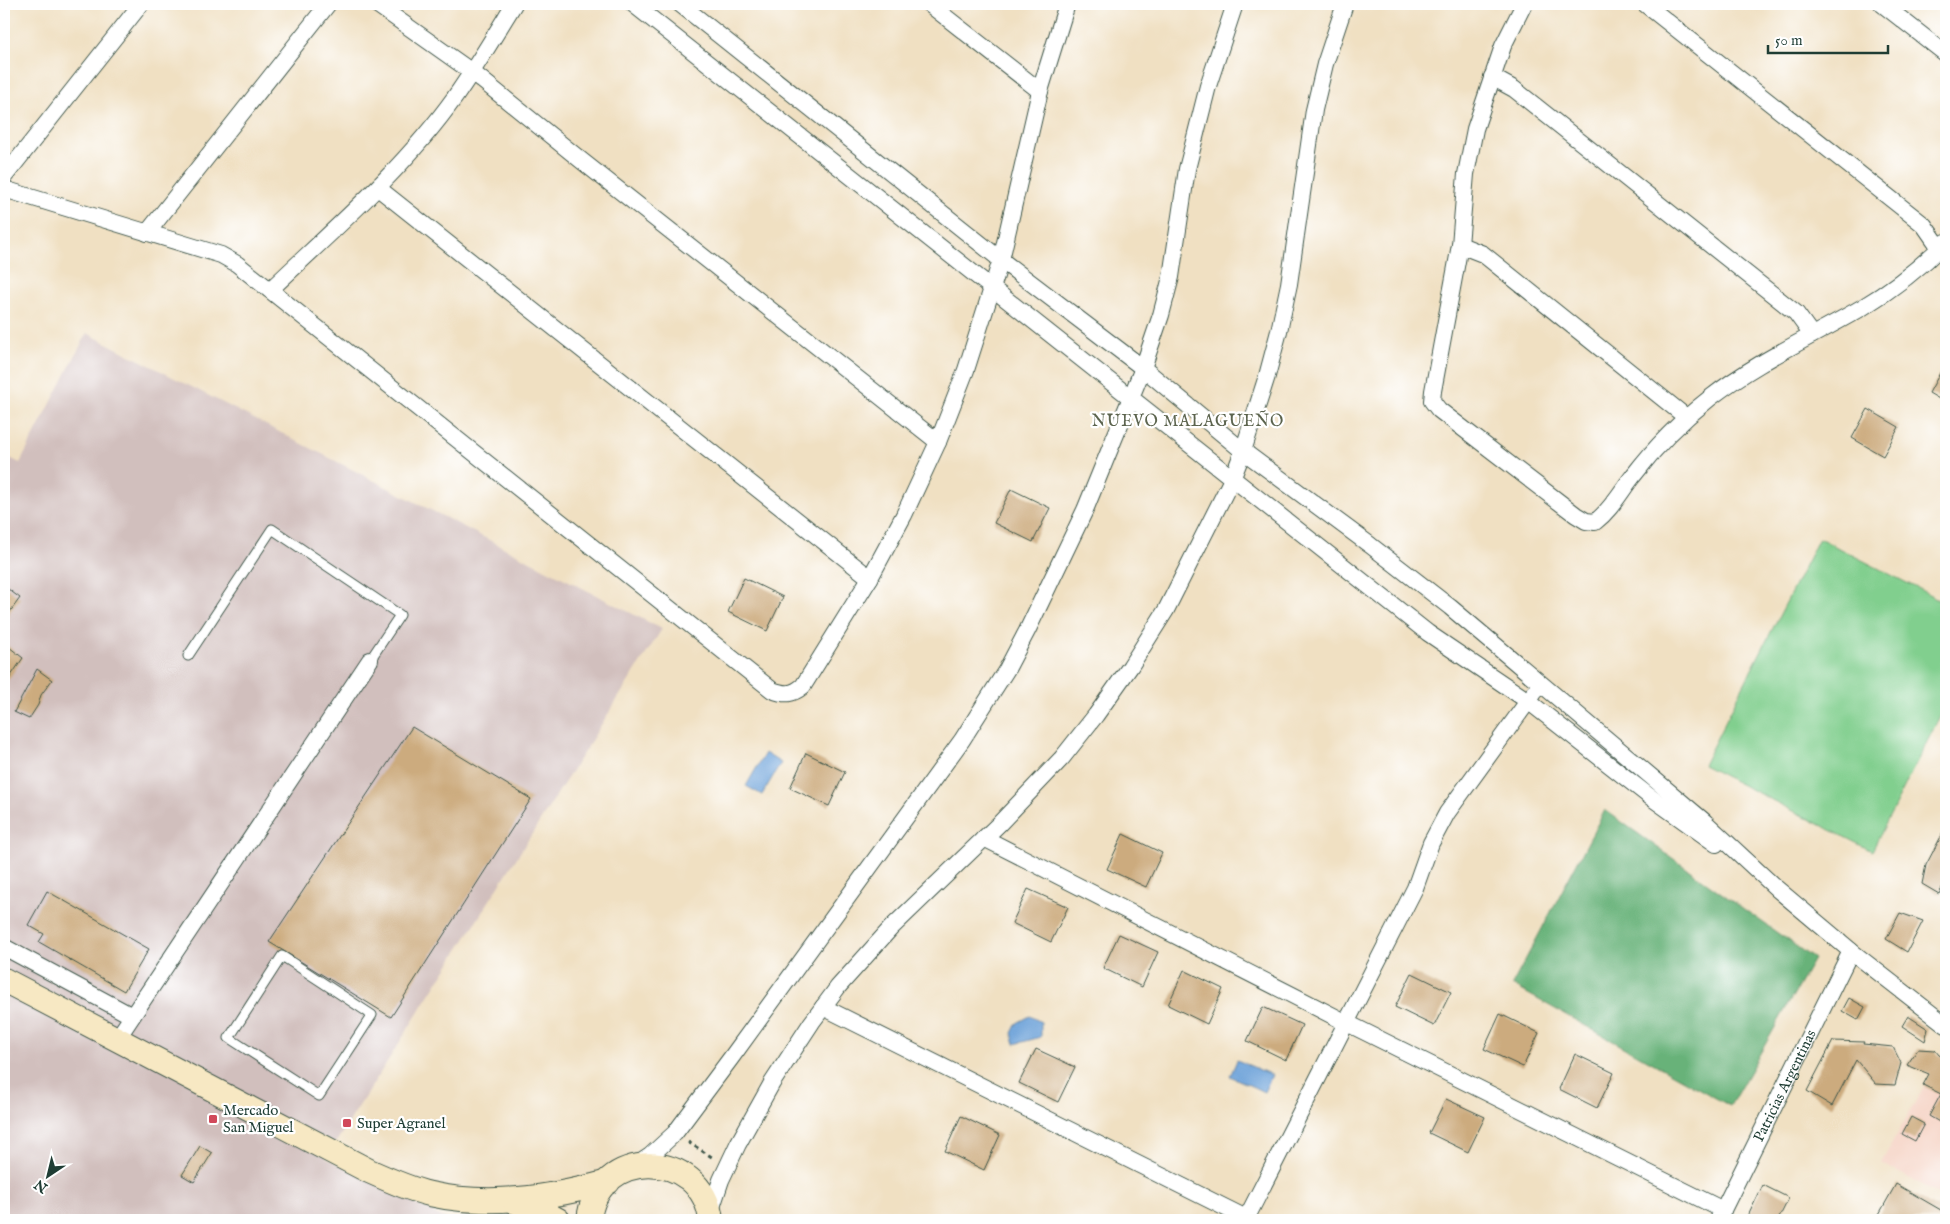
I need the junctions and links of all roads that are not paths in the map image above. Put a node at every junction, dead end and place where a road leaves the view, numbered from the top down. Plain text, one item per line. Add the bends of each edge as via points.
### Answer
1 (141, 4) edge
2 (328, 4) edge
3 (376, 4) edge
4 (514, 4) edge
5 (633, 4) edge
6 (680, 4) edge
7 (929, 4) edge
8 (1067, 4) edge
9 (1235, 4) edge
10 (1345, 4) edge
11 (1524, 4) edge
12 (1645, 4) edge
13 (1882, 4) edge
14 (1946, 54) edge
15 (472, 72) junction
16 (1492, 77) junction
17 (1040, 91) junction
18 (4, 177) edge
19 (378, 188) junction
20 (4, 189) edge
21 (147, 233) junction
22 (1460, 245) junction
23 (1943, 245) edge
24 (1001, 260) junction
25 (270, 290) junction
26 (992, 290) junction
27 (1812, 335) junction
28 (1143, 368) junction
29 (1131, 398) junction
30 (1686, 418) junction
31 (938, 442) junction
32 (1244, 451) junction
33 (1233, 477) junction
34 (870, 578) junction
35 (188, 656) dead end
36 (370, 660) joint
37 (1540, 685) junction
38 (1528, 701) junction
39 (984, 838) junction
40 (1776, 888) junction
41 (4, 947) edge
42 (1851, 951) junction
43 (4, 980) edge
44 (823, 1007) junction
45 (132, 1016) junction
46 (1347, 1023) junction
47 (1946, 1025) edge
48 (229, 1038) joint
49 (117, 1039) junction
50 (633, 1167) junction
51 (608, 1182) junction
52 (504, 1199) junction
53 (1720, 1215) edge
54 (710, 1217) edge
55 (1248, 1219) edge
56 (558, 1220) edge
57 (589, 1220) edge

1 - 18 street
2 - 21 street
3 - 15 street
4 - 15 street
5 - 26 street
6 - 24 street
7 - 17 street
8 - 17 street
9 - 28 street via 1208,86 1182,203 1171,277
10 - 32 street via 1314,110 1289,284 1279,331
11 - 16 street
12 - 23 street via 1924,225
13 - 14 street
15 - 19 street via 420,141
15 - 31 street
16 - 22 street via 1475,129
16 - 27 street via 1514,89 1789,307
17 - 24 street
19 - 25 street
19 - 34 street
20 - 21 street
21 - 25 street via 220,255
22 - 30 street via 1483,254
22 - 30 street via 1432,401 1439,410 1576,515 1595,522 1604,516 1634,474
23 - 27 street via 1902,280
24 - 26 street
24 - 28 street
25 - 34 street via 772,690 794,693 803,686
26 - 29 street
26 - 31 street
27 - 30 street via 1771,357 1712,396
28 - 29 street
28 - 32 street
29 - 33 street
29 - 50 street via 1058,568 986,704 685,1121 656,1150
31 - 34 street
32 - 33 street
32 - 37 street via 1370,544
33 - 38 street via 1428,634
33 - 39 street via 1166,610 1130,667 1062,758
35 - 36 lane via 272,529 400,615
36 - 45 street
37 - 38 street
37 - 40 street via 1705,822
38 - 40 street via 1649,796
38 - 46 street via 1438,829 1415,888
39 - 44 street via 885,934
39 - 46 street
40 - 42 street
41 - 45 street
42 - 47 street
42 - 53 street, Patricias Argentinas
43 - 49 main road
44 - 54 street via 777,1074 738,1144 721,1180
44 - 55 street
45 - 49 street
46 - 53 street
46 - 55 street
48 - 48 lane via 319,1096 372,1015 282,956
49 - 52 main road via 399,1184 430,1194
50 - 51 main road
50 - 54 main road via 653,1165 681,1173 703,1194
51 - 52 main road via 567,1193
51 - 57 main road via 596,1197
52 - 56 main road via 534,1206

